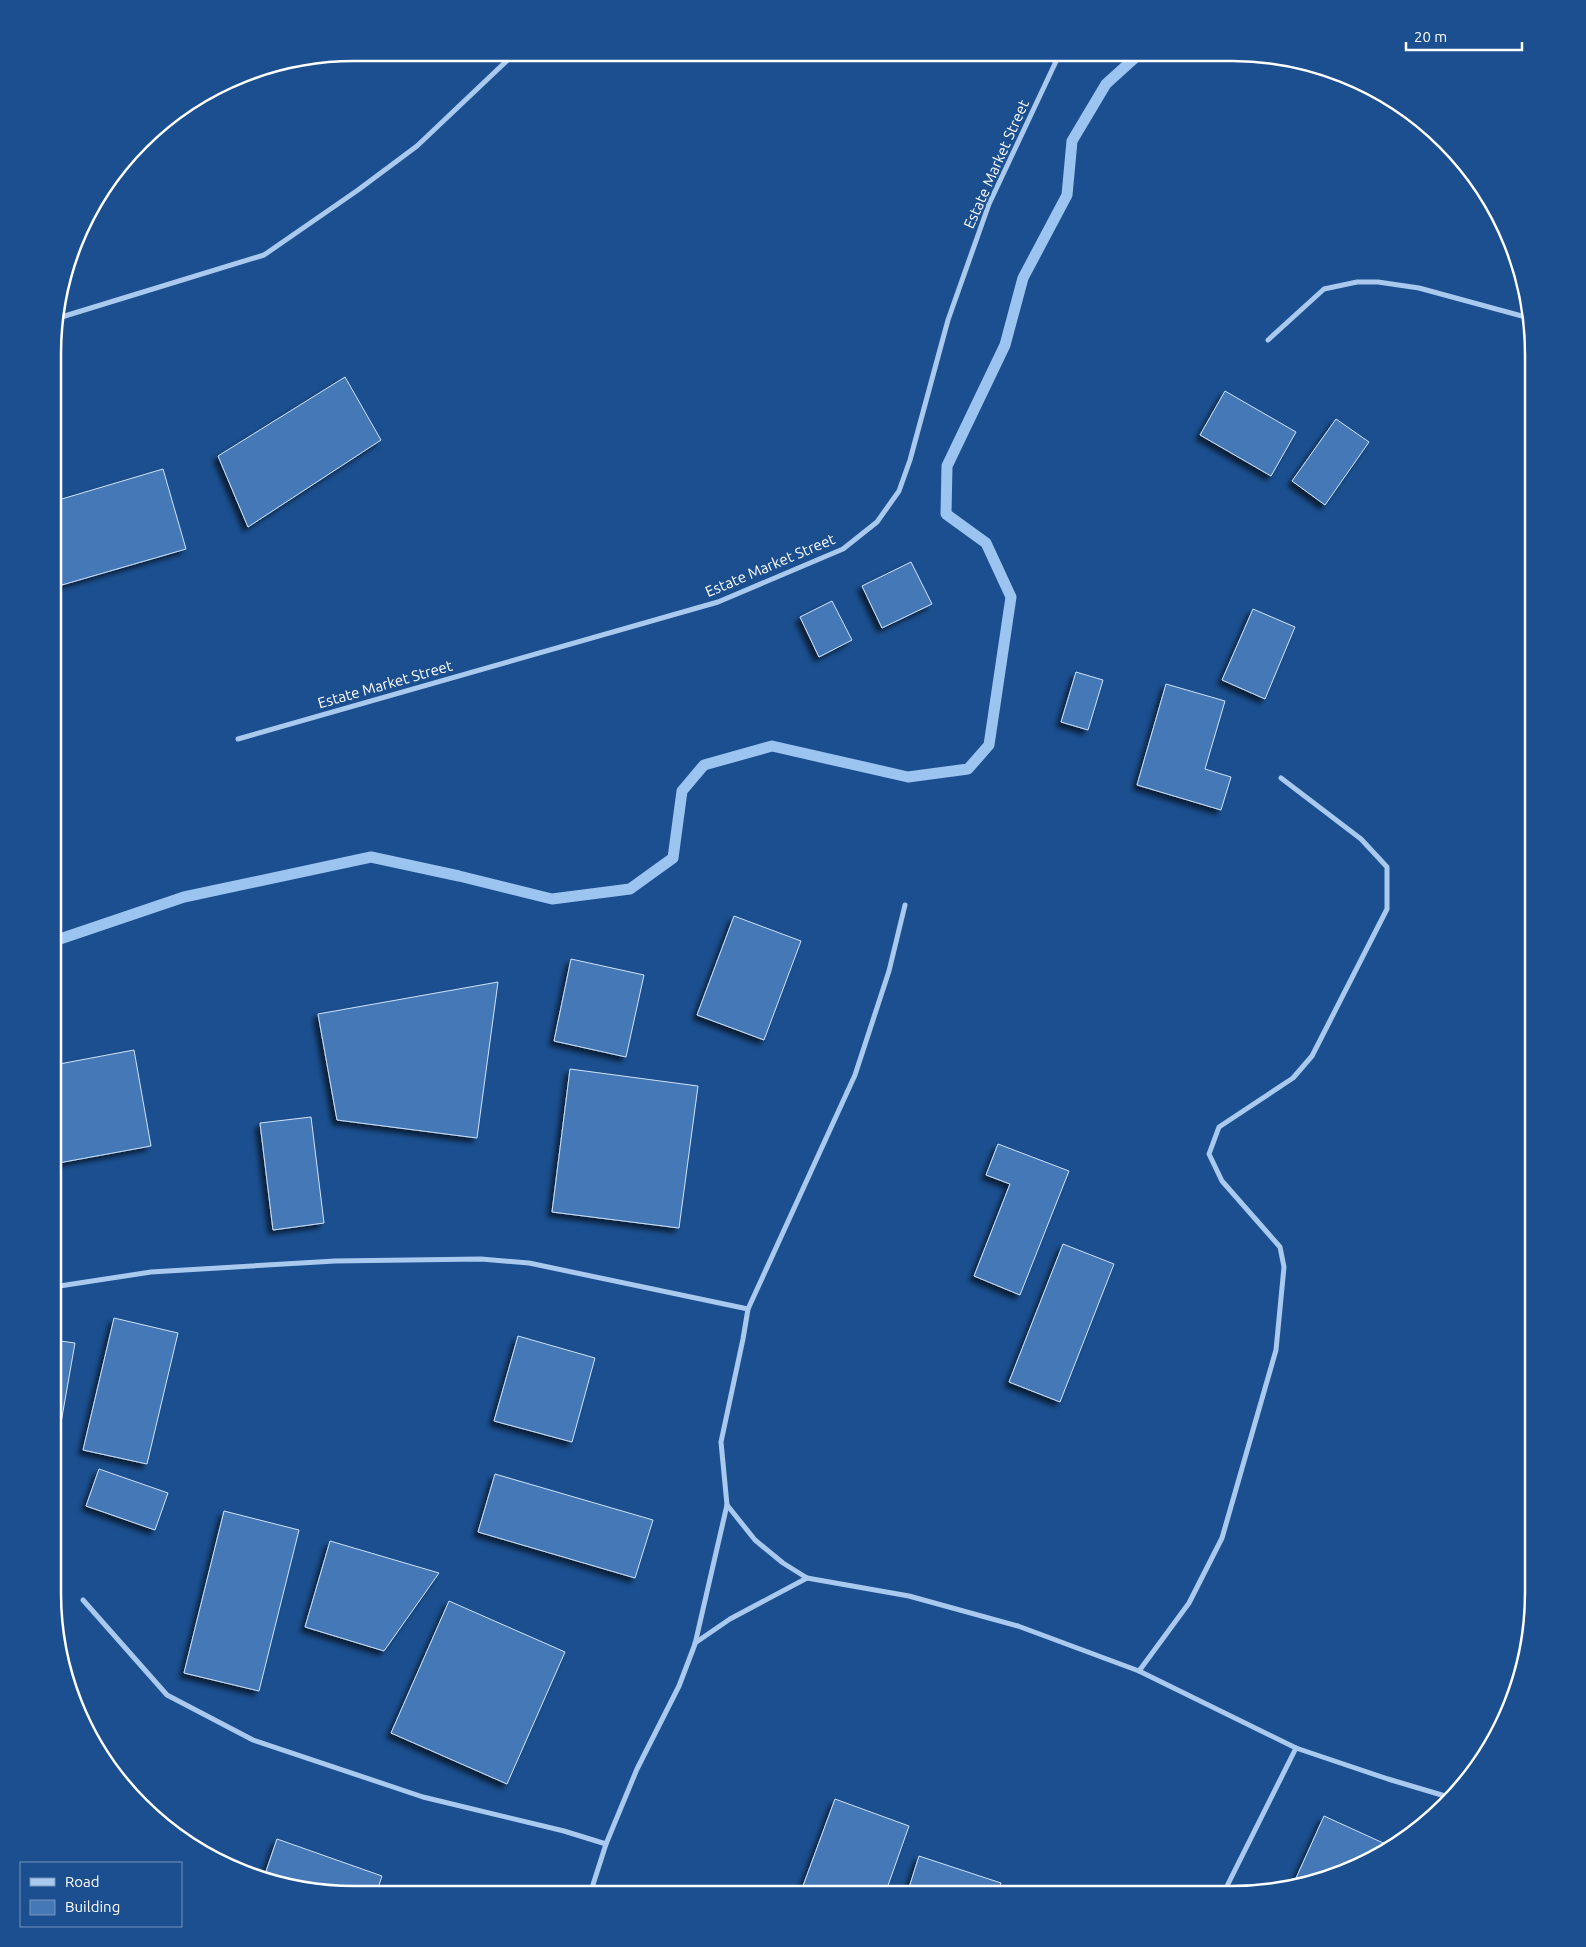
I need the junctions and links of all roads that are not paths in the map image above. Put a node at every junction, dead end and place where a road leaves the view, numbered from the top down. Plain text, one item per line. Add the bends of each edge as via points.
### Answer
1 (507, 61) edge
2 (1056, 61) edge
3 (64, 315) edge
4 (1522, 316) edge
5 (1268, 340) dead end
6 (238, 739) dead end
7 (1281, 778) dead end
8 (905, 905) dead end
9 (61, 1286) edge
10 (748, 1309) junction
11 (726, 1505) junction
12 (807, 1578) junction
13 (83, 1600) dead end
14 (695, 1644) junction
15 (1139, 1671) junction
16 (1296, 1748) junction
17 (1443, 1795) edge
18 (606, 1844) junction
19 (593, 1886) edge
20 (1227, 1886) edge

1 - 3 street via 417,146 264,255
2 - 6 street, Estate Market Street via 989,204 948,320 910,460 899,491 877,522 843,549 718,602
4 - 5 street via 1420,288 1357,282 1324,290
7 - 15 street via 1361,839 1387,867 1387,909 1312,1056 1293,1078 1219,1127 1209,1154 1222,1181 1280,1247 1284,1267 1276,1350 1222,1538 1189,1603
8 - 10 street via 889,971 855,1075
9 - 10 street via 151,1272 335,1261 481,1259 528,1263
10 - 11 street via 721,1442
11 - 12 street via 755,1540
11 - 14 street
12 - 14 street via 730,1618
12 - 15 street via 909,1596 991,1618
13 - 18 street via 167,1695 253,1740 423,1798
14 - 18 street
15 - 16 street
16 - 17 street
16 - 20 street
18 - 19 street

